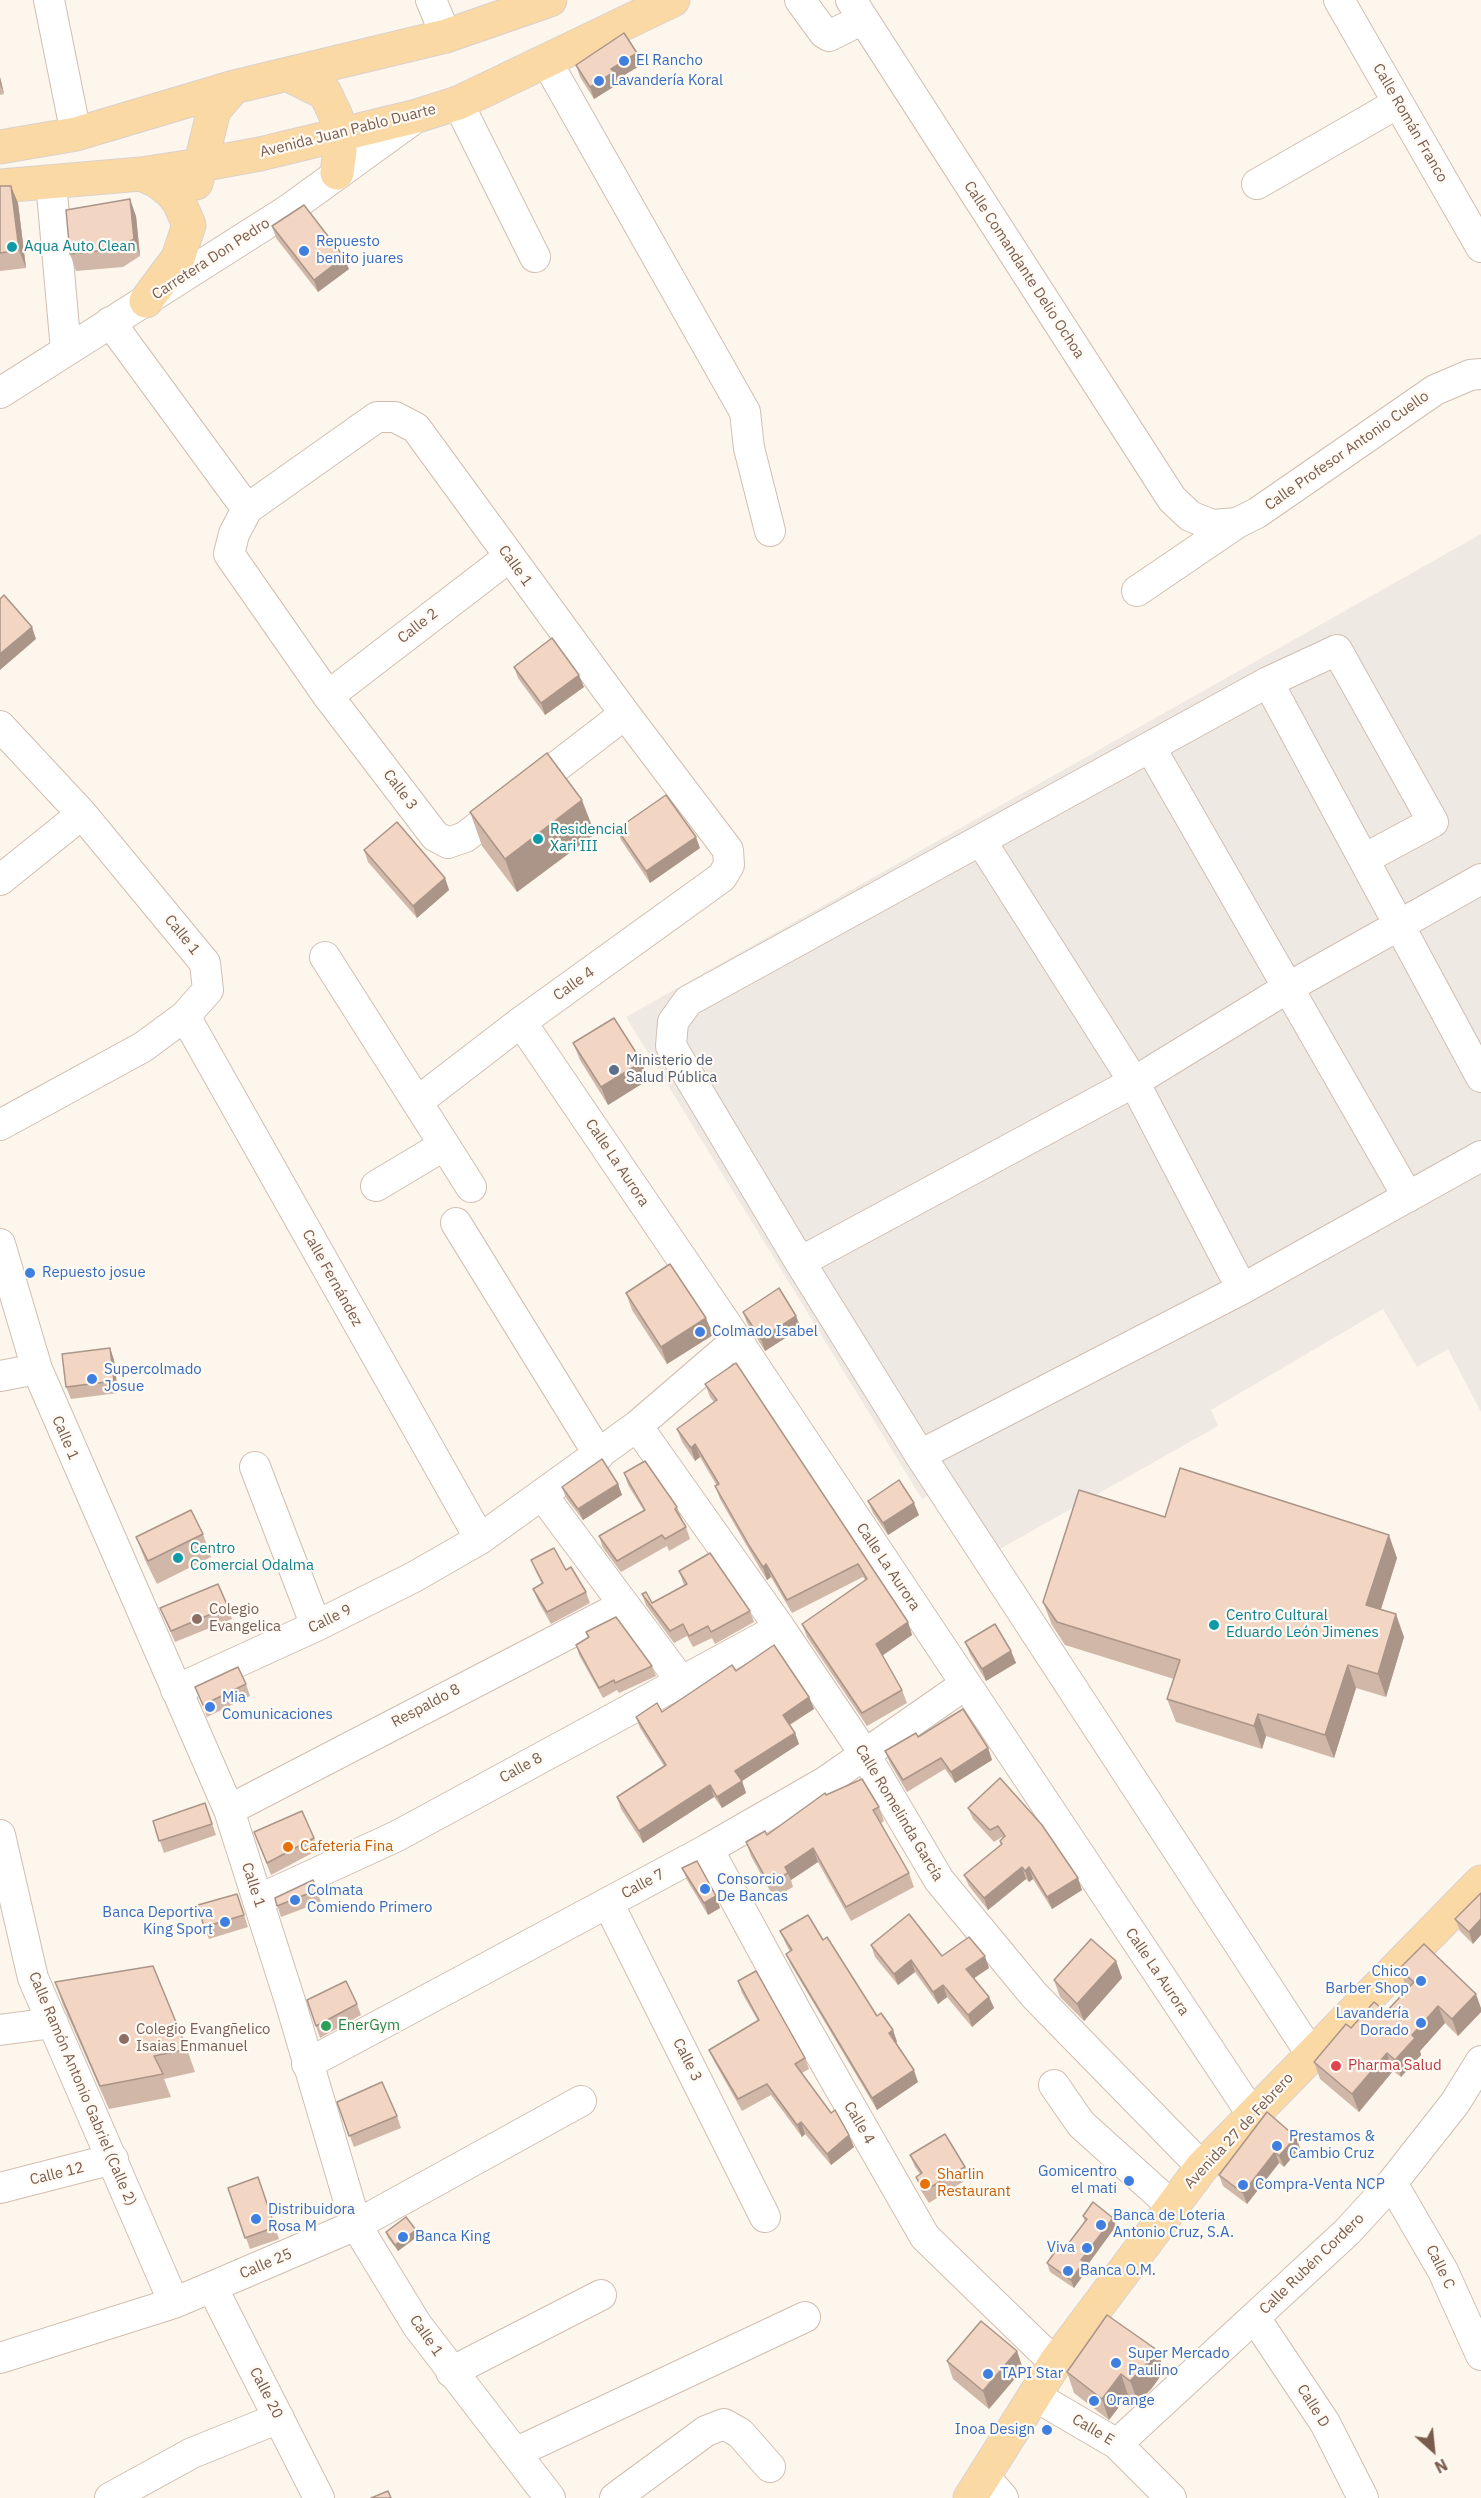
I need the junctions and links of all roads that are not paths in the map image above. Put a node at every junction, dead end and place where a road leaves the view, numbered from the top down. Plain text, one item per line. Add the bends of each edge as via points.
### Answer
1 (48, 0) edge
2 (431, 0) edge
3 (673, 0) edge
4 (800, 0) edge
5 (1339, 0) edge
6 (532, 3) edge
7 (857, 10) edge
8 (446, 36) junction
9 (547, 62) junction
10 (290, 75) junction
11 (234, 87) junction
12 (458, 103) junction
13 (1398, 103) junction
14 (417, 117) junction
15 (76, 134) junction
16 (340, 134) junction
17 (0, 147) edge
18 (200, 165) junction
19 (337, 173) junction
20 (141, 174) junction
21 (51, 182) junction
22 (1257, 184) dead end
23 (0, 186) edge
24 (189, 225) junction
25 (1481, 247) edge
26 (535, 256) dead end
27 (146, 301) junction
28 (110, 322) junction
29 (66, 350) junction
30 (1481, 374) edge
31 (0, 393) edge
32 (247, 509) junction
33 (1224, 524) junction
34 (770, 531) dead end
35 (229, 554) joint
36 (508, 557) junction
37 (1137, 591) dead end
38 (1268, 682) junction
39 (328, 696) junction
40 (625, 714) junction
41 (0, 726) edge
42 (1150, 747) junction
43 (82, 814) junction
44 (981, 840) junction
45 (1364, 860) junction
46 (729, 865) joint
47 (1481, 879) edge
48 (0, 880) edge
49 (1400, 926) junction
50 (325, 957) dead end
51 (1289, 987) junction
52 (185, 1016) junction
53 (521, 1022) junction
54 (1481, 1077) edge
55 (1134, 1082) junction
56 (417, 1102) junction
57 (0, 1125) edge
58 (443, 1146) junction
59 (1481, 1156) edge
60 (376, 1186) dead end
61 (471, 1187) dead end
62 (1408, 1197) junction
63 (456, 1223) dead end
64 (0, 1244) edge
65 (800, 1262) junction
66 (1242, 1289) junction
67 (737, 1340) junction
68 (37, 1369) junction
69 (0, 1376) edge
70 (637, 1426) junction
71 (599, 1455) junction
72 (920, 1455) junction
73 (255, 1467) dead end
74 (543, 1496) junction
75 (480, 1539) junction
76 (624, 1605) junction
77 (316, 1626) junction
78 (780, 1628) junction
79 (681, 1681) junction
80 (966, 1684) junction
81 (176, 1690) junction
82 (864, 1753) junction
83 (229, 1810) junction
84 (0, 1835) edge
85 (708, 1849) junction
86 (4, 1879) edge
87 (1481, 1882) edge
88 (258, 1900) junction
89 (608, 1903) junction
90 (53, 2023) junction
91 (0, 2030) edge
92 (1311, 2055) junction
93 (1481, 2061) edge
94 (307, 2064) junction
95 (1054, 2085) dead end
96 (581, 2101) dead end
97 (1252, 2114) junction
98 (113, 2159) junction
99 (1202, 2167) junction
100 (1392, 2183) junction
101 (0, 2188) edge
102 (1172, 2206) junction
103 (765, 2217) dead end
104 (356, 2225) junction
105 (212, 2288) junction
106 (601, 2295) dead end
107 (174, 2302) junction
108 (805, 2317) dead end
109 (1255, 2318) junction
110 (1481, 2355) edge
111 (0, 2358) edge
112 (1055, 2363) junction
113 (451, 2372) junction
114 (1035, 2396) junction
115 (279, 2418) junction
116 (1118, 2444) junction
117 (517, 2452) junction
118 (770, 2466) dead end
119 (986, 2491) edge
120 (110, 2498) edge
121 (319, 2498) edge
122 (550, 2498) edge
123 (615, 2498) edge
124 (1171, 2498) edge
125 (1363, 2498) edge

1 - 15 street
2 - 8 street
3 - 9 main road, Avenida Juan Pablo Duarte
4 - 7 street via 829,36
5 - 13 street, Calle Román Franco
6 - 8 main road
7 - 33 street, Calle Comandante Delio Ochoa via 1172,499 1190,516
8 - 10 main road
9 - 12 main road, Avenida Juan Pablo Duarte
9 - 34 street via 745,412 749,448
10 - 11 main road
10 - 16 main road via 325,93
11 - 15 main road
11 - 18 main road via 214,110
12 - 14 main road, Avenida Juan Pablo Duarte
12 - 26 street
13 - 22 street
13 - 25 street, Calle Román Franco
14 - 16 main road, Avenida Juan Pablo Duarte
14 - 19 street, Carretera Don Pedro
15 - 17 main road
16 - 18 main road, Avenida Juan Pablo Duarte
16 - 19 main road
18 - 20 main road, Avenida Juan Pablo Duarte
18 - 24 main road
19 - 27 street, Carretera Don Pedro via 288,210
20 - 21 main road, Avenida Juan Pablo Duarte
20 - 24 main road via 171,192
21 - 23 main road, Avenida Juan Pablo Duarte
21 - 29 street
24 - 27 main road via 178,258
27 - 28 street, Carretera Don Pedro
28 - 29 street, Carretera Don Pedro
28 - 32 street
29 - 31 street, Carretera Don Pedro
30 - 33 street, Calle Profesor Antonio Cuello via 1435,390 1257,513
32 - 35 street, Calle 1
32 - 36 street, Calle 1 via 376,417 395,417 416,428
33 - 37 street, Calle Profesor Antonio Cuello
35 - 39 street, Calle 3
36 - 39 street, Calle 2
36 - 40 street, Calle 1
38 - 42 street
38 - 45 street
38 - 45 street via 1337,650 1432,822
39 - 40 street, Calle 3 via 435,836 448,843 465,837
40 - 46 street, Calle 1 via 728,850
41 - 43 street, Calle 1
42 - 44 street
42 - 51 street
43 - 48 street
43 - 52 street, Calle 1 via 205,963 208,990
44 - 55 street
44 - 65 street via 688,1001 673,1022 671,1046
45 - 49 street
46 - 53 street, Calle 4 via 722,877
47 - 49 street
49 - 51 street
49 - 54 street
50 - 56 street
51 - 55 street
51 - 62 street
52 - 57 street, Calle 1 via 143,1047
52 - 75 street, Calle Fernández
53 - 56 street, Calle 4
53 - 67 street, Calle La Aurora
55 - 65 street
55 - 66 street
56 - 58 street
58 - 60 street
58 - 61 street
59 - 62 street
62 - 66 street
63 - 71 street
64 - 68 street, Calle 1
65 - 72 street
66 - 72 street
67 - 70 street
67 - 80 street, Calle La Aurora
68 - 69 street
68 - 81 street, Calle 1
70 - 71 street
70 - 78 street, Calle Romelinda García
71 - 74 street
72 - 92 street
73 - 77 street
74 - 75 street, Calle 9
74 - 76 street
75 - 77 street, Calle 9
76 - 79 street
76 - 83 street, Respaldo 8
77 - 81 street, Calle 9
78 - 79 street, Calle 8
78 - 82 street, Calle Romelinda García
79 - 88 street, Calle 8 via 397,1836
80 - 82 street, Calle 7
80 - 97 street, Calle La Aurora
81 - 83 street, Calle 1
82 - 85 street, Calle 7 via 825,1782
82 - 99 street, Calle Romelinda García via 954,1899 1034,1995
83 - 88 street, Calle 1
84 - 86 street, Calle Ramón Antonio Gabriel (Calle 2)
85 - 89 street, Calle 7
85 - 112 street, Calle 4 via 924,2237
86 - 90 street, Calle Ramón Antonio Gabriel (Calle 2) via 28,1964
87 - 92 main road, Avenida 27 de Febrero
88 - 94 street, Calle 1
89 - 94 street, Calle 7
89 - 103 street, Calle 3
90 - 91 street
90 - 98 street, Calle Ramón Antonio Gabriel (Calle 2)
92 - 97 main road, Avenida 27 de Febrero
93 - 100 street, Calle Rubén Cordero via 1455,2103
94 - 104 street, Calle 1
95 - 102 street via 1080,2124
96 - 104 street, Calle 25
97 - 99 main road, Avenida 27 de Febrero
98 - 101 street, Calle 12
98 - 107 street, Calle Ramón Antonio Gabriel (Calle 2)
99 - 102 main road, Avenida 27 de Febrero
100 - 109 street, Calle Rubén Cordero via 1347,2232
100 - 110 street, Calle C via 1443,2271
102 - 112 main road, Avenida 27 de Febrero
104 - 105 street, Calle 25
104 - 113 street, Calle 1 via 417,2325
105 - 107 street, Calle 25
105 - 115 street, Calle 20
106 - 113 street
107 - 111 street, Calle 25
108 - 117 street
109 - 116 street, Calle Rubén Cordero
109 - 125 street, Calle D via 1325,2423
112 - 114 main road, Avenida 27 de Febrero
113 - 117 street, Calle 1
114 - 116 street, Calle E
114 - 119 main road, Avenida 27 de Febrero
115 - 120 street via 192,2453
115 - 121 street, Calle 20
116 - 124 street, Calle E
117 - 122 street, Calle 1
118 - 123 street via 740,2433 724,2424 706,2432

